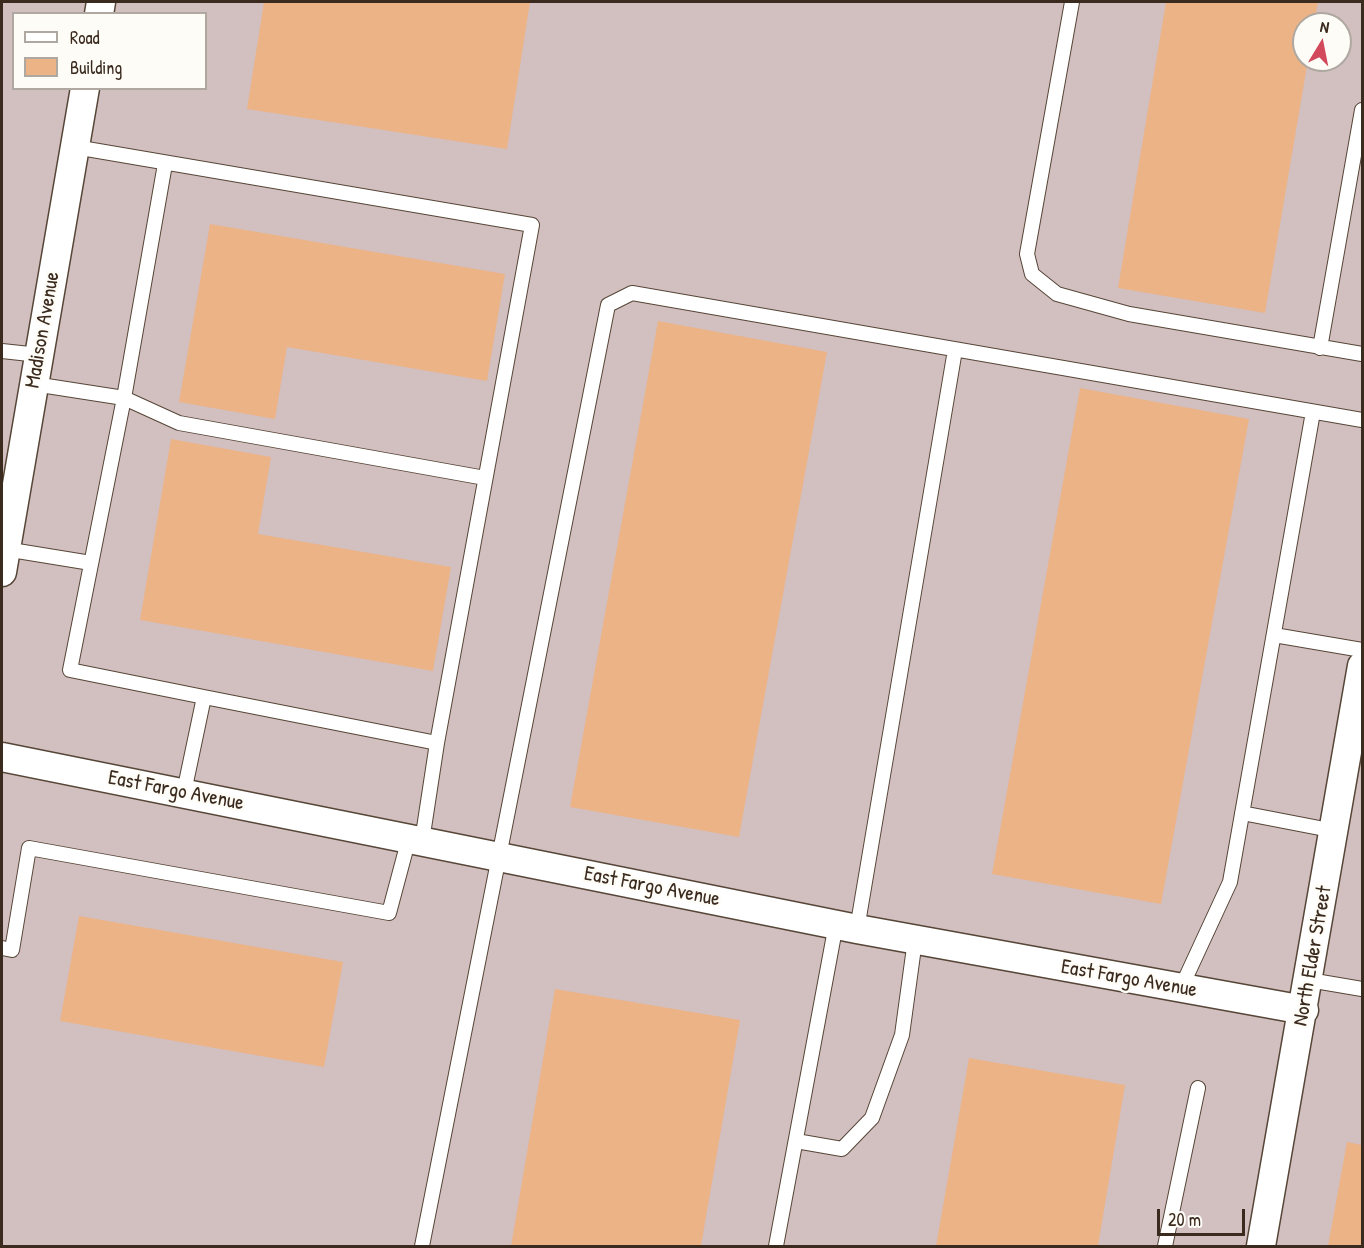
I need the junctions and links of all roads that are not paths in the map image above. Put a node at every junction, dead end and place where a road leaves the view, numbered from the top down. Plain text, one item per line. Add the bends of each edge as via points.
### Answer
1 (1072, 2) edge
2 (85, 90) edge
3 (1362, 110) edge
4 (75, 147) junction
5 (165, 164) junction
6 (1320, 348) junction
7 (955, 350) junction
8 (2, 351) edge
9 (1362, 354) edge
10 (39, 355) junction
11 (34, 384) junction
12 (124, 398) junction
13 (1313, 412) junction
14 (1362, 420) edge
15 (485, 478) junction
16 (3, 560) edge
17 (91, 563) junction
18 (1274, 634) junction
19 (1362, 650) edge
20 (1362, 666) edge
21 (204, 697) junction
22 (437, 742) junction
23 (2, 757) edge
24 (183, 792) junction
25 (1242, 813) junction
26 (1335, 831) junction
27 (415, 839) junction
28 (501, 857) junction
29 (846, 927) junction
30 (915, 940) junction
31 (2, 948) edge
32 (1309, 981) junction
33 (1181, 988) junction
34 (1362, 989) edge
35 (1304, 1010) junction
36 (1198, 1088) dead end
37 (796, 1141) junction
38 (422, 1246) edge
39 (776, 1246) edge
40 (1165, 1246) edge
41 (1262, 1246) edge

1 - 6 lane via 1027,254 1032,274 1057,294 1129,314
2 - 4 street, Madison Avenue
3 - 6 lane
4 - 5 lane
4 - 10 street, Madison Avenue
5 - 12 lane
5 - 15 lane via 532,225
6 - 9 lane
7 - 13 lane
7 - 28 lane via 632,293 608,305
7 - 29 lane
8 - 10 lane
10 - 11 street, Madison Avenue
11 - 12 lane
11 - 16 street, Madison Avenue
12 - 15 lane via 179,423
12 - 17 lane
13 - 14 lane
13 - 18 lane
15 - 22 lane
16 - 17 lane
17 - 21 lane via 70,670
18 - 19 lane
18 - 25 lane
20 - 26 street, North Elder Street
21 - 22 lane
21 - 24 lane
22 - 27 lane
23 - 24 street, East Fargo Avenue
24 - 27 street, East Fargo Avenue
25 - 26 lane
25 - 33 lane via 1230,882
26 - 32 street, North Elder Street
27 - 28 street, East Fargo Avenue
27 - 31 lane via 389,913 29,848 12,950
28 - 29 street, East Fargo Avenue
28 - 38 lane
29 - 30 street, East Fargo Avenue
29 - 37 lane
30 - 33 street, East Fargo Avenue
30 - 37 lane via 902,1035 872,1118 842,1149
32 - 34 lane
32 - 35 street, North Elder Street
33 - 35 street, East Fargo Avenue
35 - 41 street, North Elder Street
36 - 40 lane
37 - 39 lane

